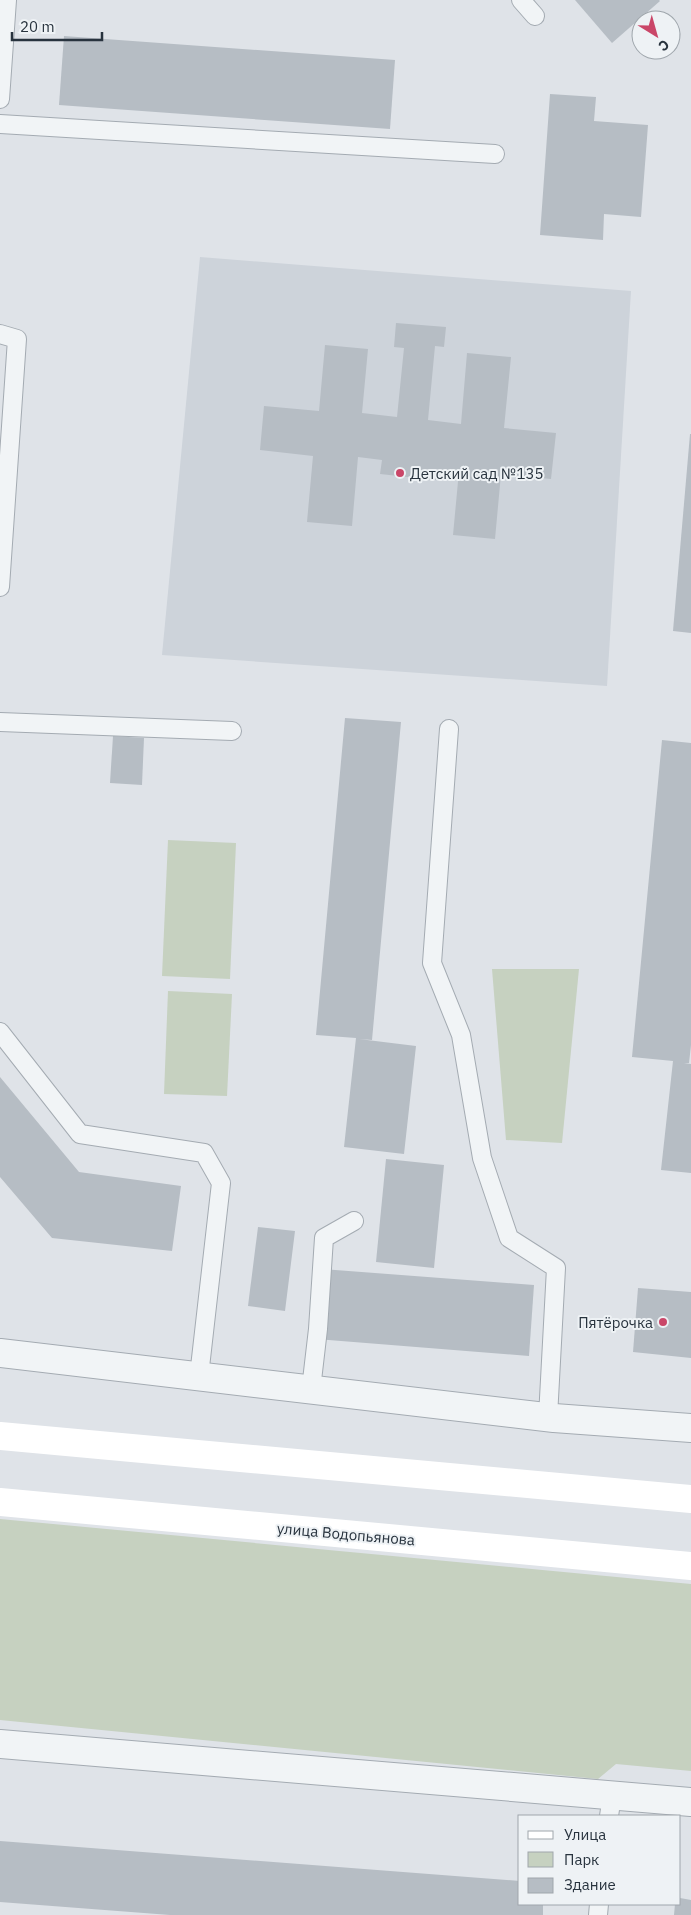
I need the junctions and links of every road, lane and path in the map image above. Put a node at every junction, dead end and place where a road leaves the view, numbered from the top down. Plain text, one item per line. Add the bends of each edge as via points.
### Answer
1 (7, 0) edge
2 (521, 0) edge
3 (535, 16) dead end
4 (0, 99) edge
5 (0, 124) edge
6 (494, 154) dead end
7 (0, 334) edge
8 (0, 587) edge
9 (0, 722) edge
10 (449, 730) dead end
11 (232, 731) dead end
12 (0, 1032) edge
13 (354, 1221) dead end
14 (0, 1353) edge
15 (199, 1376) junction
16 (310, 1389) junction
17 (548, 1417) junction
18 (691, 1428) edge
19 (0, 1436) edge
20 (691, 1499) edge
21 (0, 1502) edge
22 (691, 1566) edge
23 (0, 1744) edge
24 (691, 1802) edge
25 (611, 1806) edge

1 - 4 lane
2 - 3 lane
5 - 6 lane
7 - 8 lane via 17,339
9 - 11 lane
10 - 17 lane via 432,963 461,1035 482,1158 509,1238 556,1268
12 - 15 lane via 80,1134 204,1153 221,1183
13 - 16 lane via 324,1238
14 - 15 street
15 - 16 street
16 - 17 street
17 - 18 street
19 - 20 main road
21 - 22 main road, улица Водопьянова
23 - 25 street
24 - 25 street

